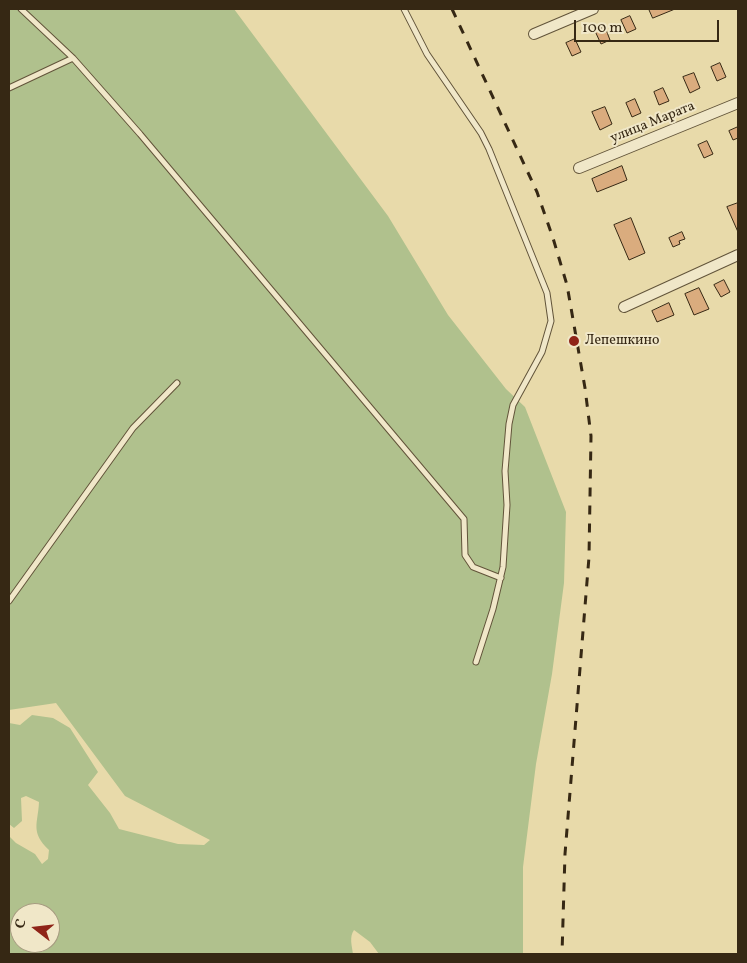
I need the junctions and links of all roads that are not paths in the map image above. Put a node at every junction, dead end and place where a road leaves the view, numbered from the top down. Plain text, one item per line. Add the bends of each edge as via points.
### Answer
1 (21, 9) edge
2 (404, 9) edge
3 (592, 9) edge
4 (534, 34) dead end
5 (73, 58) junction
6 (9, 88) edge
7 (738, 103) edge
8 (579, 168) dead end
9 (738, 255) edge
10 (624, 307) dead end
11 (177, 384) dead end
12 (501, 578) junction
13 (9, 601) edge
14 (476, 662) dead end

1 - 5 lane
2 - 12 lane via 428,54 489,149 547,293 550,309 542,352 513,405 509,424
3 - 4 street
5 - 6 lane
5 - 12 lane via 464,520 465,555 473,567
7 - 8 street, улица Марата
9 - 10 street
11 - 13 lane via 132,428
12 - 14 lane

